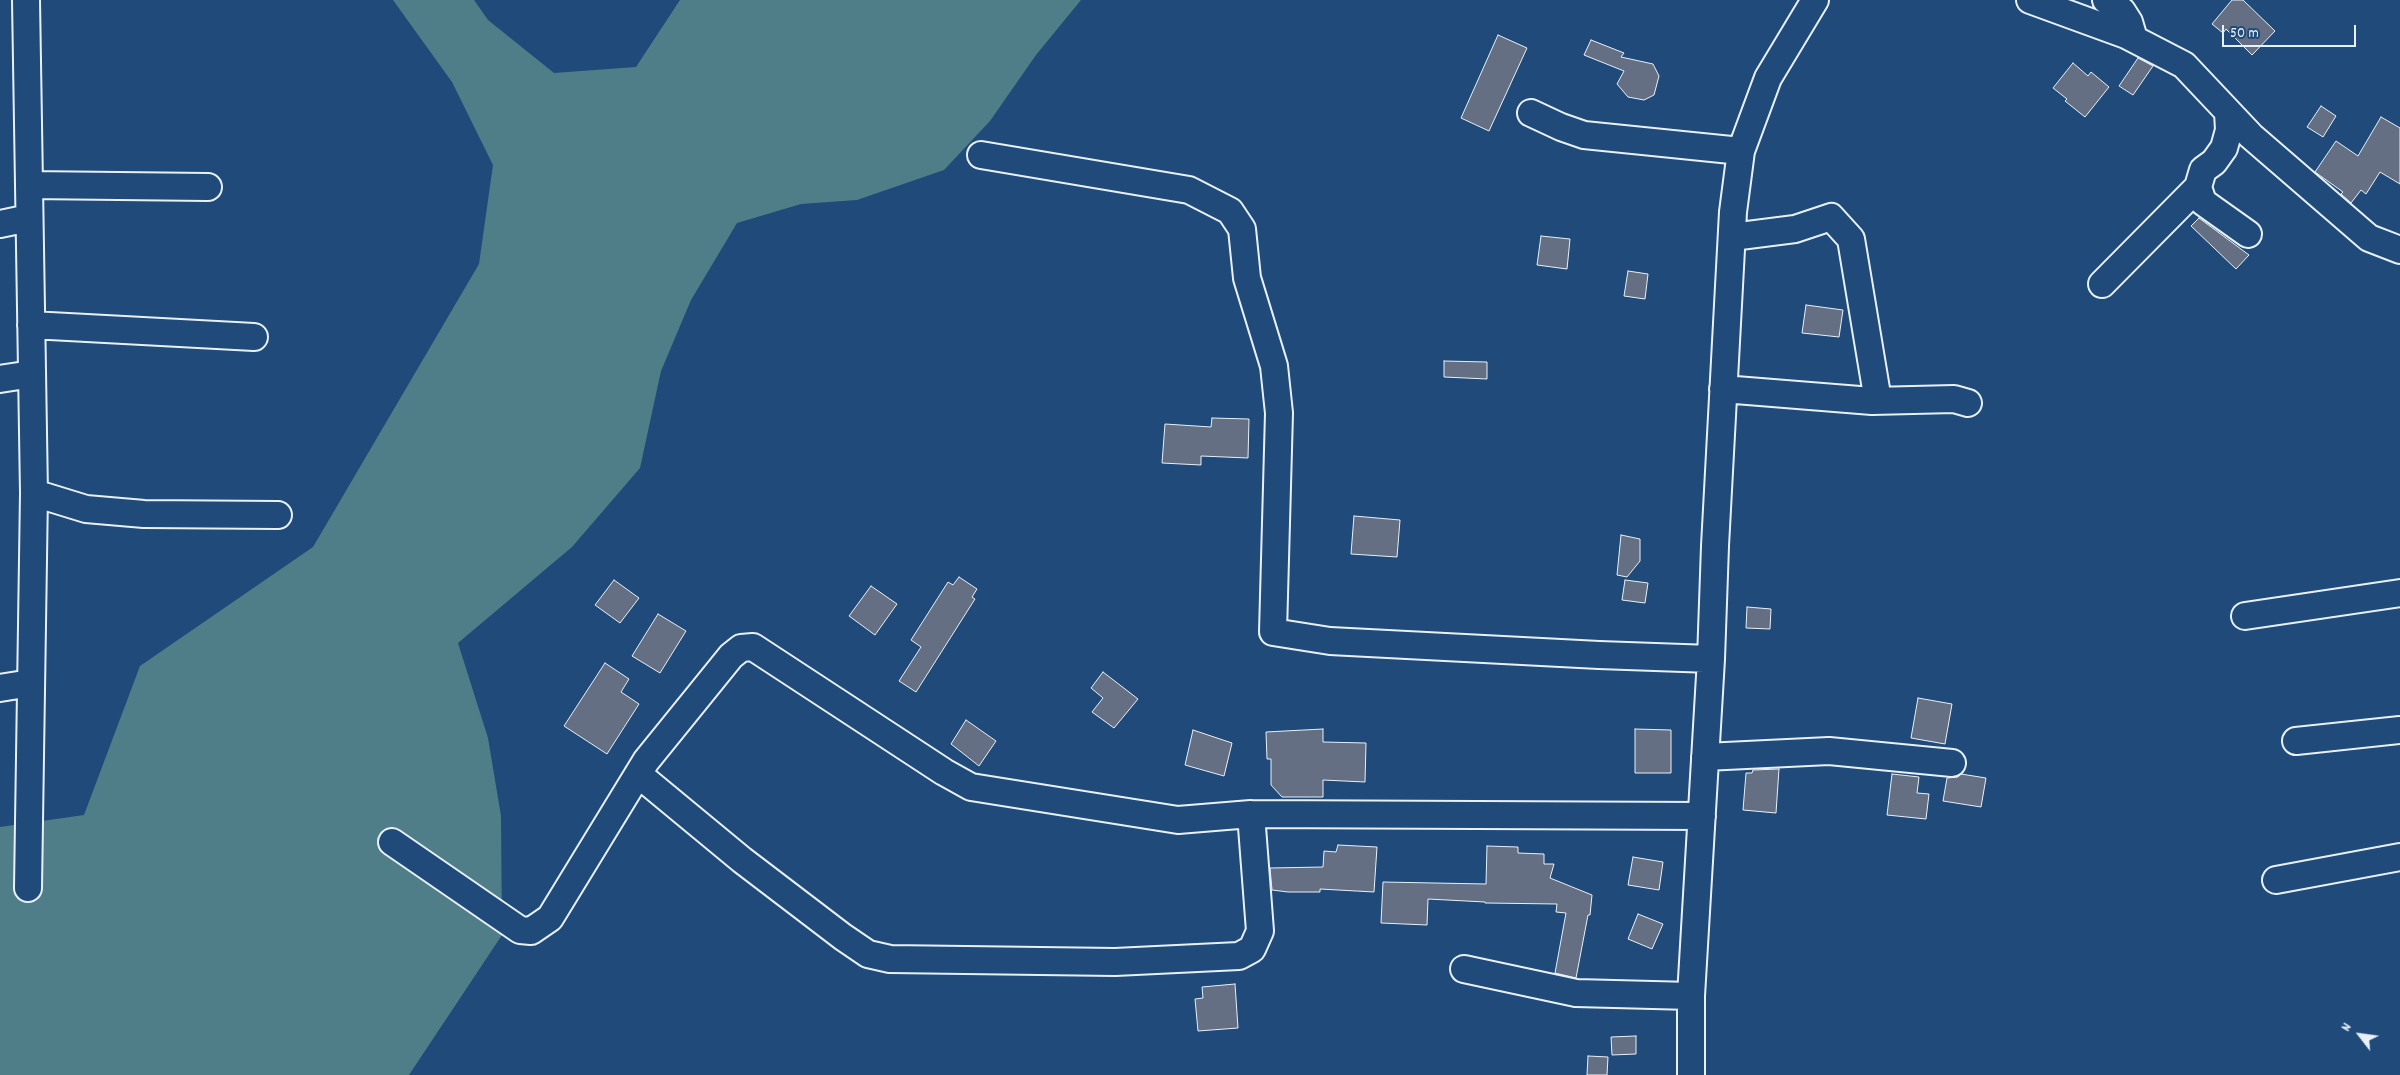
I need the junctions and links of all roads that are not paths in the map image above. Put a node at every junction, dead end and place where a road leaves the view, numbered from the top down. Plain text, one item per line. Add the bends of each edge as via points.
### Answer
1 (26, 0) edge
2 (1814, 0) edge
3 (2030, 0) edge
4 (2106, 0) edge
5 (2134, 39) junction
6 (2228, 112) junction
7 (1531, 113) dead end
8 (1741, 151) junction
9 (981, 155) dead end
10 (29, 185) junction
11 (208, 187) dead end
12 (2198, 187) junction
13 (29, 218) junction
14 (0, 224) edge
15 (2248, 234) dead end
16 (1732, 237) junction
17 (2400, 250) edge
18 (2102, 284) dead end
19 (31, 325) junction
20 (254, 337) dead end
21 (32, 374) junction
22 (0, 379) edge
23 (1723, 389) junction
24 (1878, 401) junction
25 (1968, 403) dead end
26 (34, 493) junction
27 (278, 515) dead end
28 (2400, 593) edge
29 (2245, 616) dead end
30 (1711, 659) junction
31 (31, 683) junction
32 (0, 688) edge
33 (2400, 730) edge
34 (2296, 741) dead end
35 (1705, 757) junction
36 (1952, 763) dead end
37 (638, 774) junction
38 (1251, 814) junction
39 (1702, 816) junction
40 (392, 842) dead end
41 (2400, 857) edge
42 (2276, 880) dead end
43 (28, 888) dead end
44 (1464, 969) dead end
45 (1691, 996) junction
46 (1690, 1075) edge

1 - 10 street
2 - 8 street via 1768,78
3 - 5 street
4 - 5 street via 2122,11
5 - 6 street via 2184,65
6 - 12 street via 2229,130 2224,148 2203,170
6 - 17 street via 2251,136 2369,238
7 - 8 street via 1584,134
8 - 16 street
9 - 30 street via 1189,190 1230,211 1242,229 1247,278 1274,366 1279,413 1273,632 1330,641
10 - 11 street
10 - 13 street
12 - 15 street via 2203,202
12 - 18 street
13 - 14 street
13 - 19 street
16 - 23 street
16 - 24 street via 1795,229 1832,217 1851,239
19 - 20 street
19 - 21 street
21 - 22 street
21 - 26 street
23 - 24 street
23 - 30 street
24 - 25 street via 1954,399
26 - 27 street via 86,510
26 - 31 street
28 - 29 street
30 - 35 street
31 - 32 street
31 - 43 street
33 - 34 street
35 - 36 street via 1829,751
35 - 39 street
37 - 38 street via 731,656 741,648 753,647 971,787 1178,820
37 - 38 street via 742,860 843,937 868,954 890,958 1116,962 1239,956 1252,949 1260,932
37 - 40 street via 550,918 531,930 520,930
38 - 39 street
39 - 45 street
41 - 42 street
44 - 45 street via 1576,992
45 - 46 street

